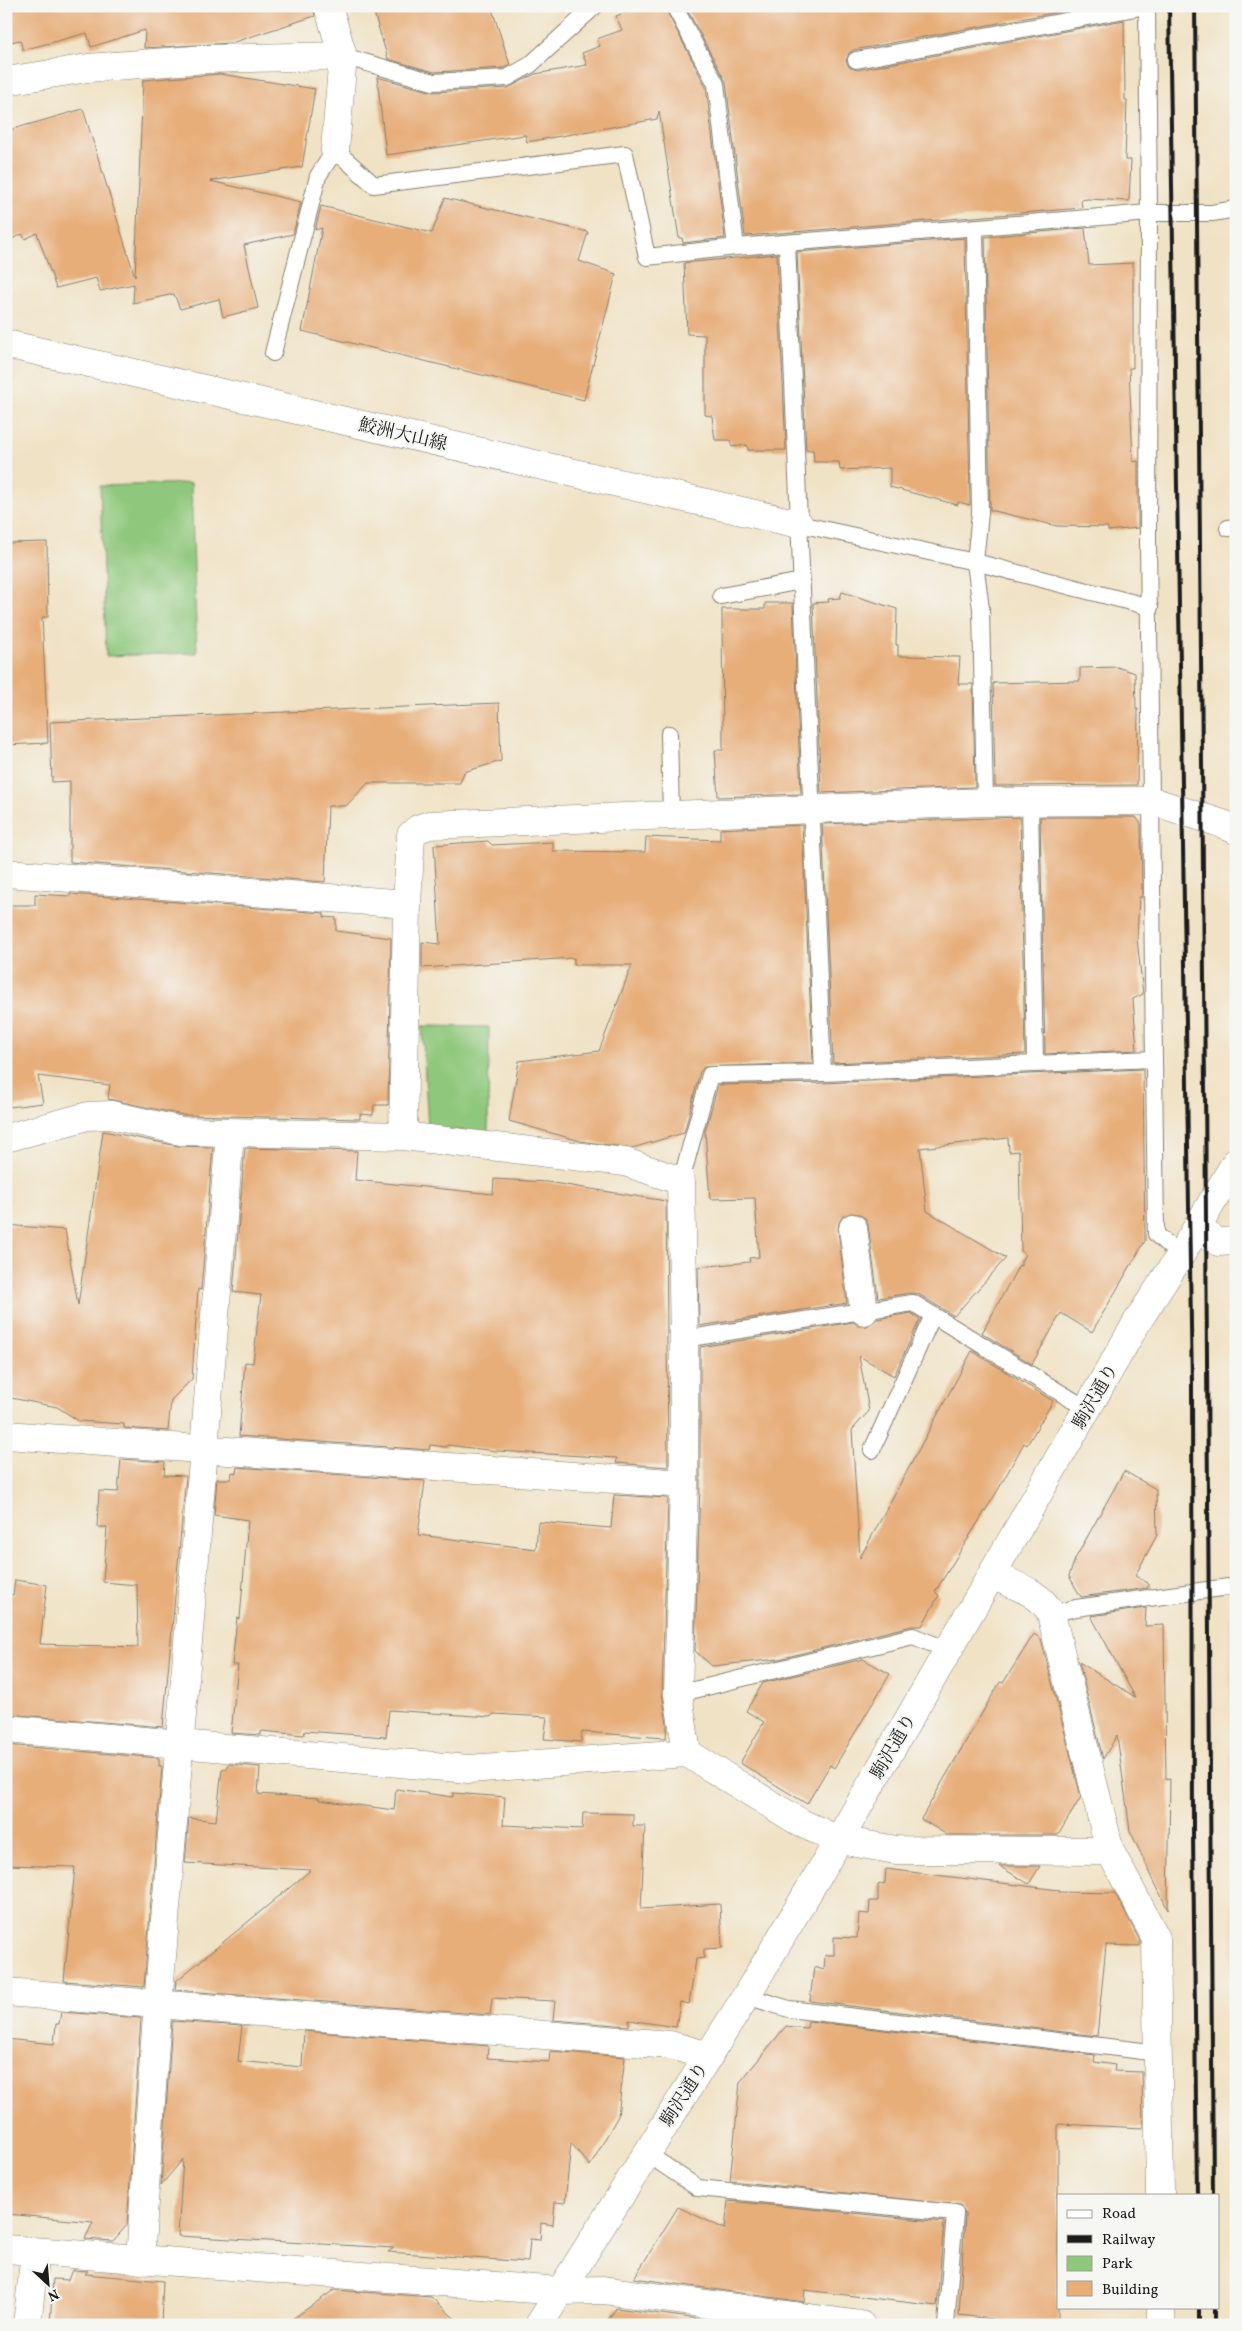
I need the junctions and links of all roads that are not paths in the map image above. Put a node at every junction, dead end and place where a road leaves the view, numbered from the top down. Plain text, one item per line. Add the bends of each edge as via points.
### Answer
1 (328, 6) edge
2 (595, 6) edge
3 (674, 6) edge
4 (1146, 6) edge
5 (343, 56) junction
6 (856, 60) dead end
7 (6, 81) edge
8 (335, 150) junction
9 (1236, 209) edge
10 (1149, 213) junction
11 (975, 227) junction
12 (787, 244) junction
13 (736, 247) junction
14 (6, 344) edge
15 (273, 353) dead end
16 (799, 524) junction
17 (975, 562) junction
18 (802, 581) junction
19 (721, 596) dead end
20 (1150, 607) junction
21 (669, 734) dead end
22 (1030, 801) junction
23 (1152, 801) junction
24 (985, 802) junction
25 (811, 809) junction
26 (672, 815) junction
27 (1236, 830) edge
28 (6, 873) edge
29 (407, 904) junction
30 (1153, 1059) junction
31 (1035, 1063) junction
32 (823, 1073) junction
33 (230, 1134) junction
34 (402, 1136) junction
35 (6, 1138) edge
36 (1236, 1162) edge
37 (681, 1181) junction
38 (853, 1228) dead end
39 (1197, 1229) junction
40 (1236, 1241) edge
41 (1180, 1256) junction
42 (864, 1311) junction
43 (933, 1315) junction
44 (684, 1339) junction
45 (1087, 1409) junction
46 (6, 1435) edge
47 (205, 1450) junction
48 (872, 1450) dead end
49 (684, 1484) junction
50 (992, 1575) junction
51 (1236, 1586) edge
52 (1051, 1614) junction
53 (948, 1650) junction
54 (678, 1694) junction
55 (6, 1729) edge
56 (180, 1743) junction
57 (687, 1753) junction
58 (839, 1840) junction
59 (1110, 1851) junction
60 (6, 1992) edge
61 (746, 1996) junction
62 (158, 2005) junction
63 (1159, 2053) junction
64 (709, 2056) junction
65 (646, 2153) junction
66 (1160, 2194) edge
67 (6, 2249) edge
68 (35, 2252) junction
69 (140, 2260) junction
70 (560, 2291) junction
71 (1161, 2308) edge
72 (27, 2325) edge
73 (539, 2325) edge
74 (861, 2325) edge
75 (946, 2325) edge
76 (1161, 2325) edge

1 - 5 street
2 - 5 lane via 530,65 507,78 433,82
3 - 13 lane via 716,84
4 - 6 lane
4 - 10 lane
5 - 7 street via 206,59 88,68
5 - 8 street
8 - 13 lane via 374,185 625,154 647,257
8 - 15 lane via 318,176
9 - 10 lane via 1212,213
10 - 11 lane
10 - 20 lane
11 - 12 lane
11 - 17 lane via 980,513
12 - 13 lane
12 - 16 lane
14 - 16 street, 鮫洲大山線
16 - 17 lane
16 - 18 lane
17 - 20 lane
17 - 24 lane via 981,609
18 - 19 lane
18 - 25 lane
20 - 23 lane
21 - 26 lane
22 - 23 street
22 - 24 street
22 - 31 lane
23 - 27 street
23 - 30 lane
24 - 25 street
25 - 26 street
25 - 32 lane
26 - 29 street via 429,825 411,835
28 - 29 street
29 - 34 street
30 - 31 lane
30 - 41 lane via 1156,1234
31 - 32 lane
32 - 37 lane via 710,1075
33 - 34 street
33 - 35 street via 181,1131 103,1115
33 - 47 street
34 - 37 street via 625,1162
36 - 39 street, 駒沢通り
37 - 44 street
38 - 42 street
39 - 40 street via 1218,1242
39 - 41 street, 駒沢通り
41 - 45 street, 駒沢通り
42 - 43 lane via 913,1303
42 - 44 lane
43 - 45 lane
43 - 48 lane
44 - 49 street
45 - 50 street, 駒沢通り
46 - 47 street
47 - 49 street
47 - 56 street
49 - 54 street
50 - 52 street via 1036,1596 1046,1604
50 - 53 street, 駒沢通り
51 - 52 lane
52 - 59 street
53 - 54 lane via 913,1636
53 - 58 street, 駒沢通り
54 - 57 street
55 - 56 street
56 - 57 street via 469,1769
56 - 62 street
57 - 58 street via 801,1823
58 - 59 street via 896,1850
58 - 61 street, 駒沢通り
59 - 63 street via 1156,1938
60 - 62 street
61 - 63 lane via 789,2009
61 - 64 street, 駒沢通り
62 - 64 street via 670,2044
62 - 69 street
63 - 66 street
64 - 65 street, 駒沢通り
65 - 70 street, 駒沢通り
65 - 75 lane via 698,2188 955,2213
67 - 68 street
68 - 69 street
68 - 72 street
69 - 70 street
70 - 73 street, 駒沢通り
70 - 74 street via 602,2290
71 - 76 street

